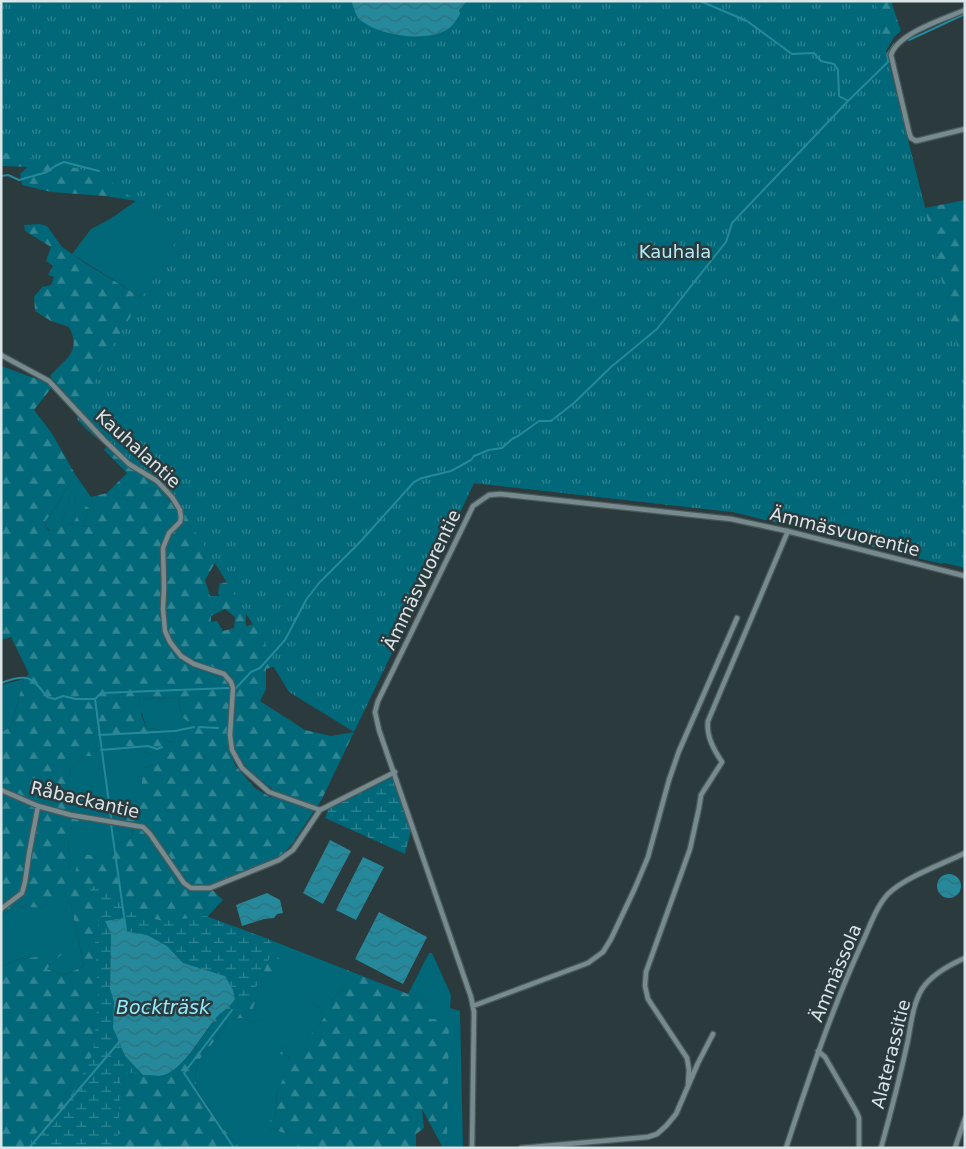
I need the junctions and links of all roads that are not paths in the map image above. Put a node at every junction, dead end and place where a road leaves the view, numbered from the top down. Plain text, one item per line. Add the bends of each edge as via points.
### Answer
1 (965, 10) edge
2 (965, 129) edge
3 (1, 355) edge
4 (788, 531) junction
5 (965, 576) edge
6 (737, 618) dead end
7 (395, 772) junction
8 (1, 790) edge
9 (38, 806) junction
10 (320, 810) junction
11 (965, 853) edge
12 (1, 909) edge
13 (965, 958) edge
14 (473, 1006) junction
15 (713, 1034) dead end
16 (818, 1051) junction
17 (688, 1086) junction
18 (965, 1118) edge
19 (472, 1148) edge
20 (521, 1148) edge
21 (786, 1148) edge
22 (859, 1148) edge
23 (880, 1148) edge
24 (955, 1148) edge

1 - 2 street via 907,36 895,46 891,55 912,138 916,141
3 - 10 street, Kauhalantie via 49,381 104,440 130,464 157,481 172,497 181,514 180,522 169,532 163,548 163,619 170,642 184,658 224,674 231,682 230,735 232,750 242,768 269,792
4 - 5 street, Ämmäsvuorentie
4 - 7 street, Ämmäsvuorentie via 731,519 489,495 474,506 378,700 375,712 379,730
4 - 17 street via 708,721 707,730 722,762 701,795 690,849 646,972 648,999 687,1058 690,1070
6 - 14 street via 679,751 648,857 603,952 588,963
7 - 10 street, Råbackantie
7 - 14 street, Ämmäsvuorentie
8 - 9 street, Råbackantie
9 - 10 street, Råbackantie via 143,827 188,888 204,889 289,854
9 - 12 street via 22,894
11 - 16 street, Ämmässola via 902,883 879,906
13 - 23 street, Alaterassitie via 935,975 923,988 916,1003
14 - 19 street, Ämmäsvuorentie
15 - 17 street
16 - 21 street, Ämmässola
16 - 22 street via 825,1056 856,1110
17 - 20 street via 676,1114 657,1134
18 - 24 street

